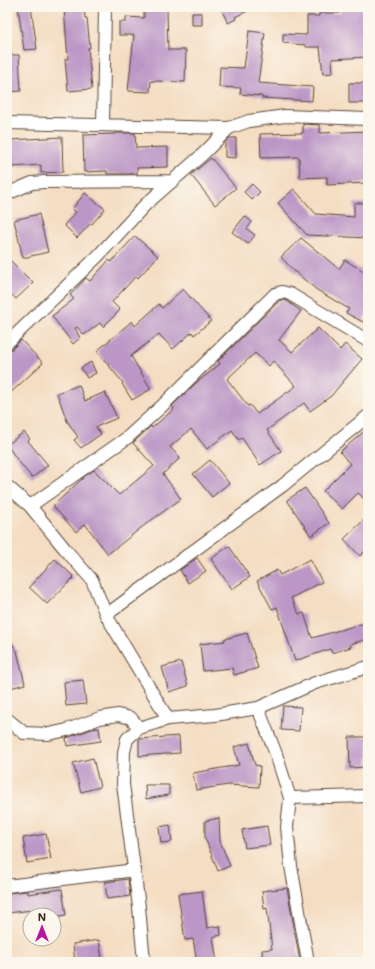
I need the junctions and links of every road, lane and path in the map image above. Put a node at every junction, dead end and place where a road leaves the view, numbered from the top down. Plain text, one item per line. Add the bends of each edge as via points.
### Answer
1 (105, 7) edge
2 (368, 120) edge
3 (7, 124) edge
4 (103, 125) junction
5 (229, 128) junction
6 (173, 181) junction
7 (7, 194) edge
8 (368, 341) edge
9 (7, 343) edge
10 (368, 416) edge
11 (7, 486) edge
12 (30, 506) junction
13 (106, 616) junction
14 (368, 667) edge
15 (258, 708) junction
16 (7, 719) edge
17 (168, 719) junction
18 (140, 728) junction
19 (368, 796) edge
20 (290, 798) junction
21 (135, 870) junction
22 (7, 886) edge
23 (144, 962) edge
24 (308, 962) edge

1 - 4 street
2 - 5 street via 285,116 249,121
3 - 4 street
4 - 5 street
5 - 6 street
6 - 7 street via 44,182 32,183
6 - 9 street via 145,205 97,257
8 - 12 street via 290,294 275,294 127,438
10 - 13 street via 282,486
11 - 12 street
12 - 13 street via 92,580
13 - 17 street
14 - 15 street via 315,683
15 - 17 street
15 - 20 street
16 - 18 street via 24,733 49,734 100,718 118,716 131,718
17 - 18 street
18 - 21 street via 127,739 124,752 123,784
19 - 20 street
20 - 24 street via 287,827 291,866
21 - 22 street
21 - 23 street

